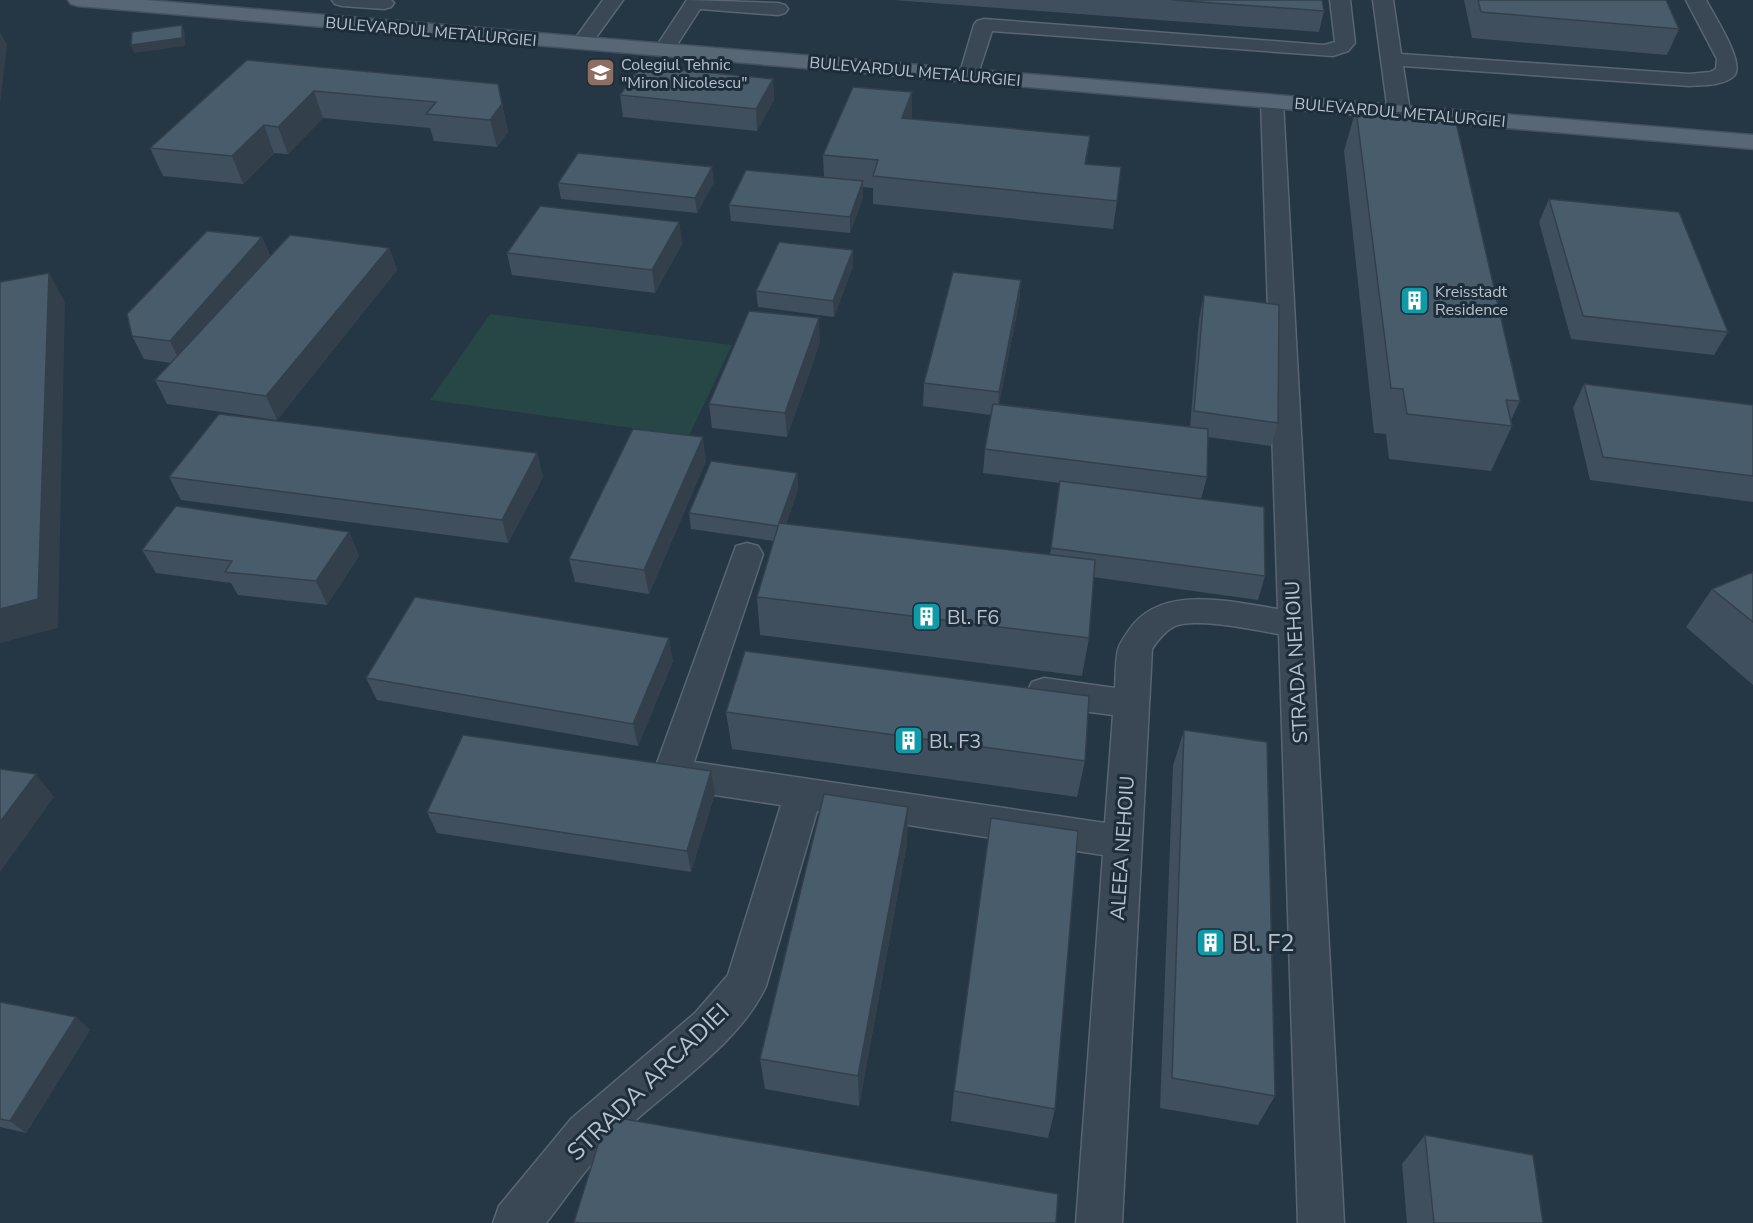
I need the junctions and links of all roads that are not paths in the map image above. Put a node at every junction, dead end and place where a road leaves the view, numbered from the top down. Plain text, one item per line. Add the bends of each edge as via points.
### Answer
1 (78, 0) edge
2 (342, 0) edge
3 (613, 0) edge
4 (1340, 0) edge
5 (1383, 0) edge
6 (1696, 0) edge
7 (105, 1) edge
8 (385, 2) edge
9 (778, 9) dead end
10 (363, 25) junction
11 (582, 43) junction
12 (664, 50) junction
13 (1391, 59) junction
14 (969, 76) junction
15 (1272, 101) junction
16 (1399, 112) junction
17 (1753, 142) edge
18 (747, 554) dead end
19 (1294, 624) junction
20 (714, 649) junction
21 (749, 654) edge
22 (1016, 688) edge
23 (1132, 704) junction
24 (802, 794) junction
25 (1123, 842) junction
26 (516, 1223) edge
27 (1099, 1223) edge
28 (1321, 1223) edge

1 - 7 main road, BULEVARDUL METALURGIEI
2 - 8 street
3 - 11 street
4 - 14 street via 1345,43 1333,50 984,25
5 - 13 street
6 - 13 street via 1727,59 1726,72 1714,78 1689,80
7 - 10 main road, BULEVARDUL METALURGIEI
8 - 10 street
9 - 12 street via 694,3
10 - 11 main road, BULEVARDUL METALURGIEI
11 - 12 main road, BULEVARDUL METALURGIEI
12 - 14 main road, BULEVARDUL METALURGIEI
13 - 16 street
14 - 15 main road, BULEVARDUL METALURGIEI
15 - 16 main road, BULEVARDUL METALURGIEI
15 - 19 street, STRADA NEHOIU
16 - 17 main road, BULEVARDUL METALURGIEI via 1449,125
18 - 20 street
19 - 23 street, ALEEA NEHOIU via 1191,611 1171,614 1142,635 1135,649
19 - 28 street, STRADA NEHOIU
20 - 21 street
20 - 24 street via 674,766 682,776
22 - 23 street
23 - 25 street, ALEEA NEHOIU
24 - 25 street
24 - 26 street, STRADA ARCADIEI via 744,986 710,1027 587,1135
25 - 27 street, ALEEA NEHOIU

